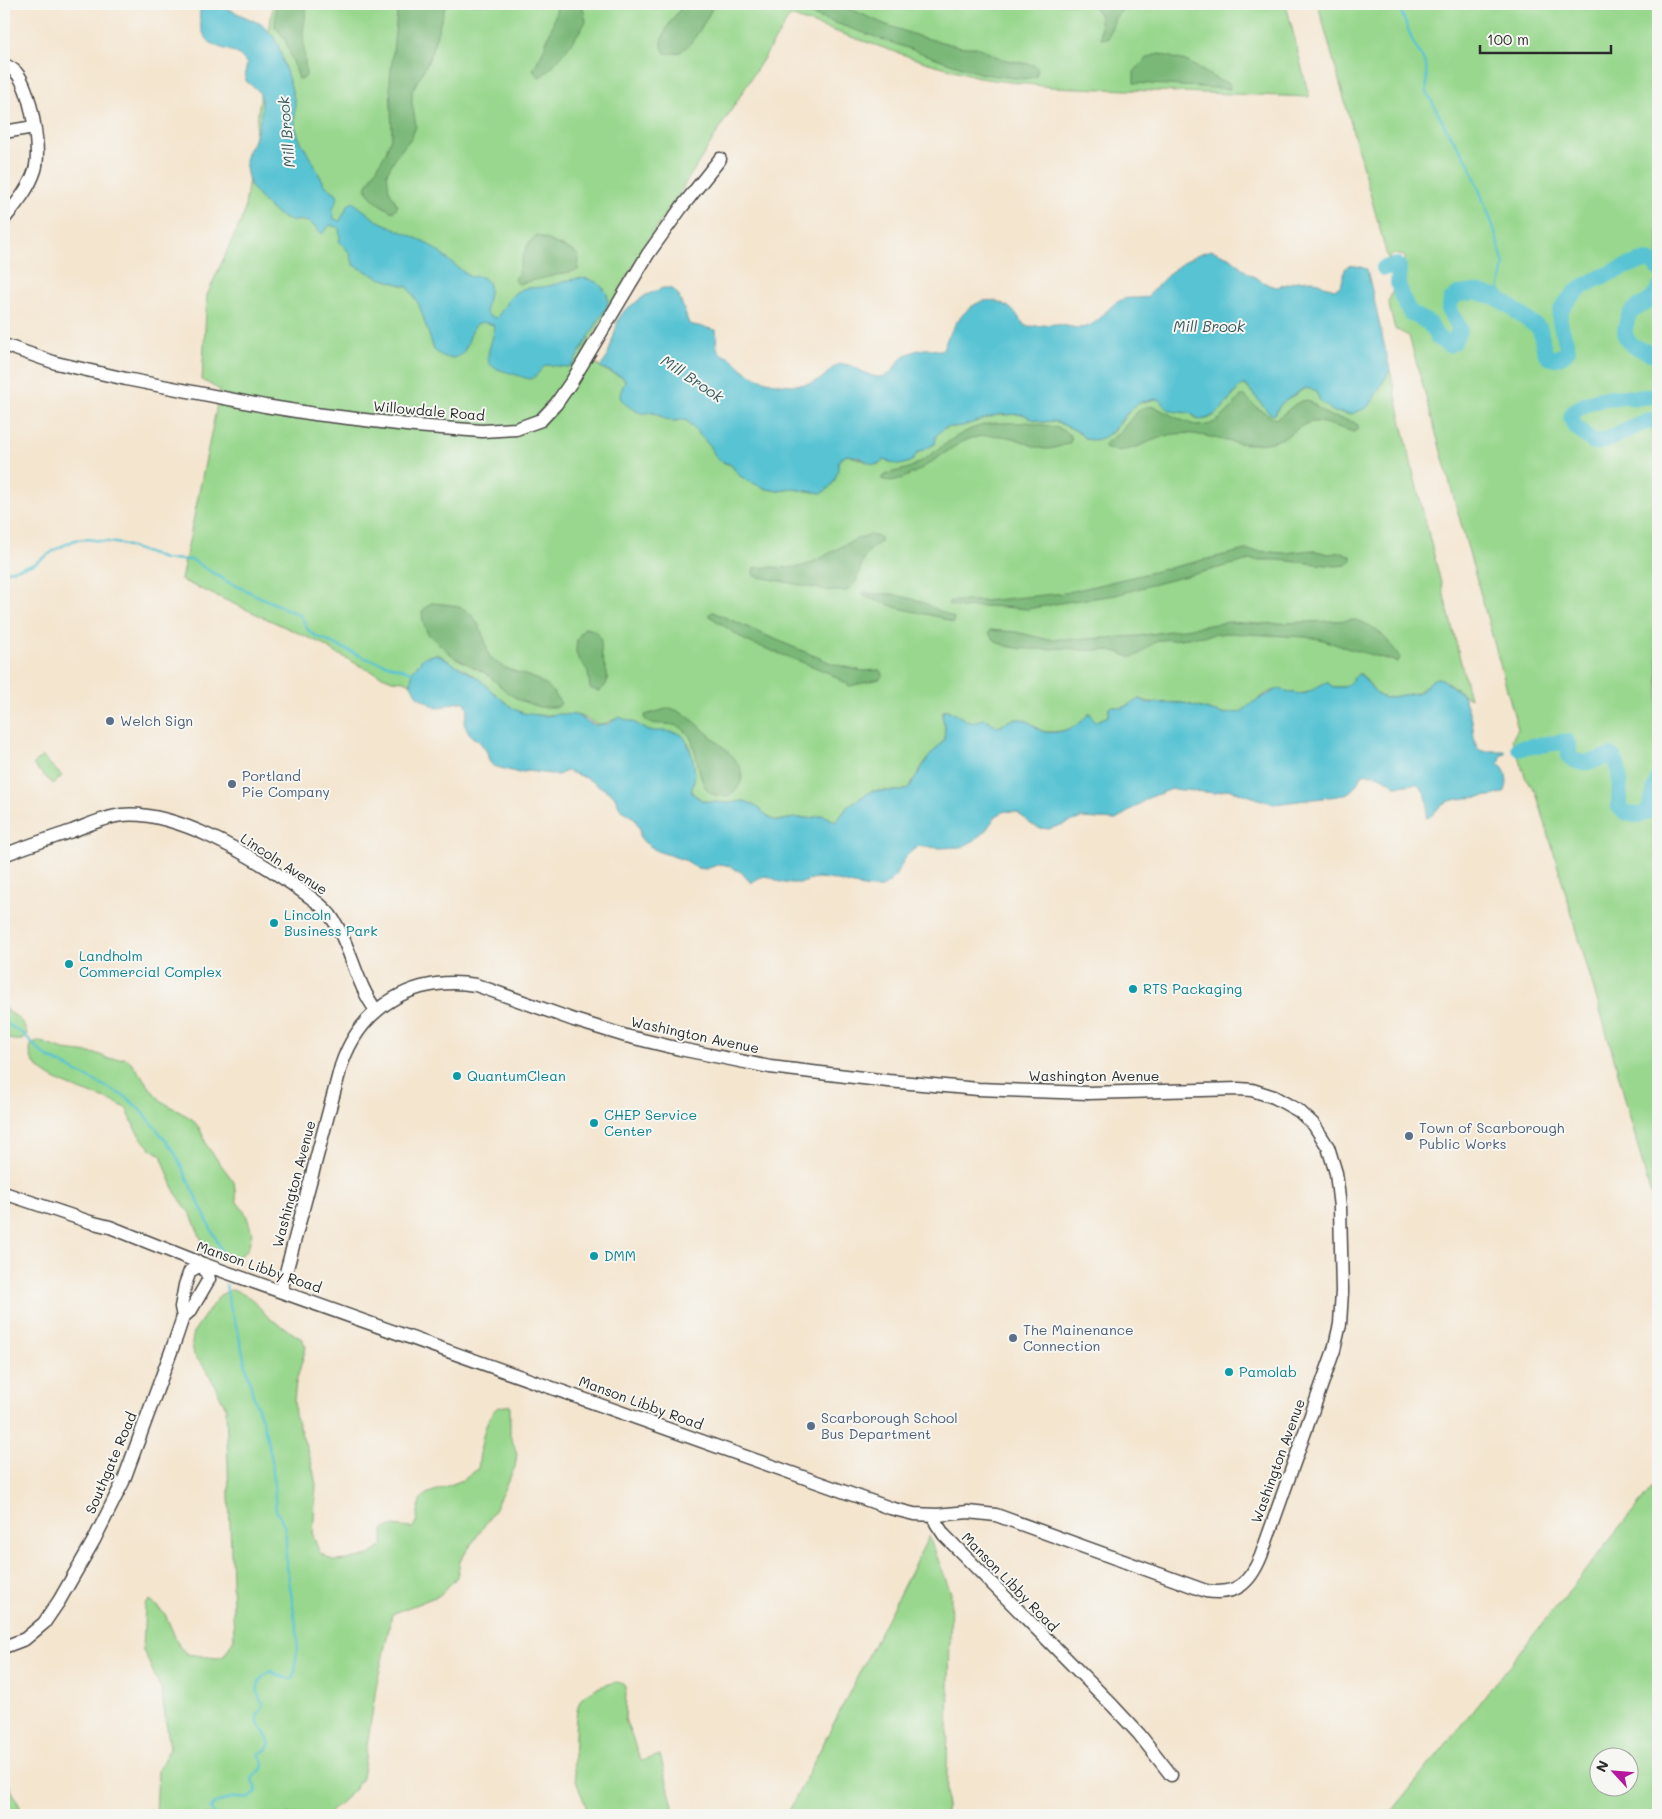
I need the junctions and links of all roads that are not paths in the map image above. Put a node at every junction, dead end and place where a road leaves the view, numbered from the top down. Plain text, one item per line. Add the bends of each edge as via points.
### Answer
1 (4, 65) edge
2 (34, 127) junction
3 (4, 132) edge
4 (720, 159) dead end
5 (4, 218) edge
6 (4, 344) edge
7 (4, 855) edge
8 (376, 1010) junction
9 (4, 1193) edge
10 (203, 1264) junction
11 (281, 1291) junction
12 (183, 1316) junction
13 (936, 1515) junction
14 (4, 1647) edge
15 (1171, 1775) dead end

1 - 2 street via 19,75
2 - 3 street
2 - 5 street via 37,150 34,172 26,190
4 - 6 street, Willowdale Road via 648,254 556,404 540,420 522,428 482,431 415,426 265,406 56,363
7 - 8 street, Lincoln Avenue via 100,820 124,815 156,818 198,832 255,860 328,912
8 - 11 street, Washington Avenue via 355,1034 344,1055
8 - 13 street, Washington Avenue via 390,1000 419,988 463,983 626,1036 770,1067 888,1081 1011,1090 1105,1093 1252,1090 1281,1100 1308,1118 1328,1147 1336,1173 1342,1262 1340,1324 1334,1350 1261,1556 1248,1580 1230,1591 1206,1591 996,1515 968,1512
9 - 10 street, Manson Libby Road via 110,1227
10 - 11 street, Manson Libby Road
10 - 12 street, Southgate Road via 190,1271
10 - 12 street, Southgate Road via 209,1279 191,1310
11 - 13 street, Manson Libby Road via 890,1508
12 - 14 street, Southgate Road via 132,1459 105,1520 48,1619 30,1636
13 - 15 street, Manson Libby Road via 936,1523 944,1536 1112,1705

